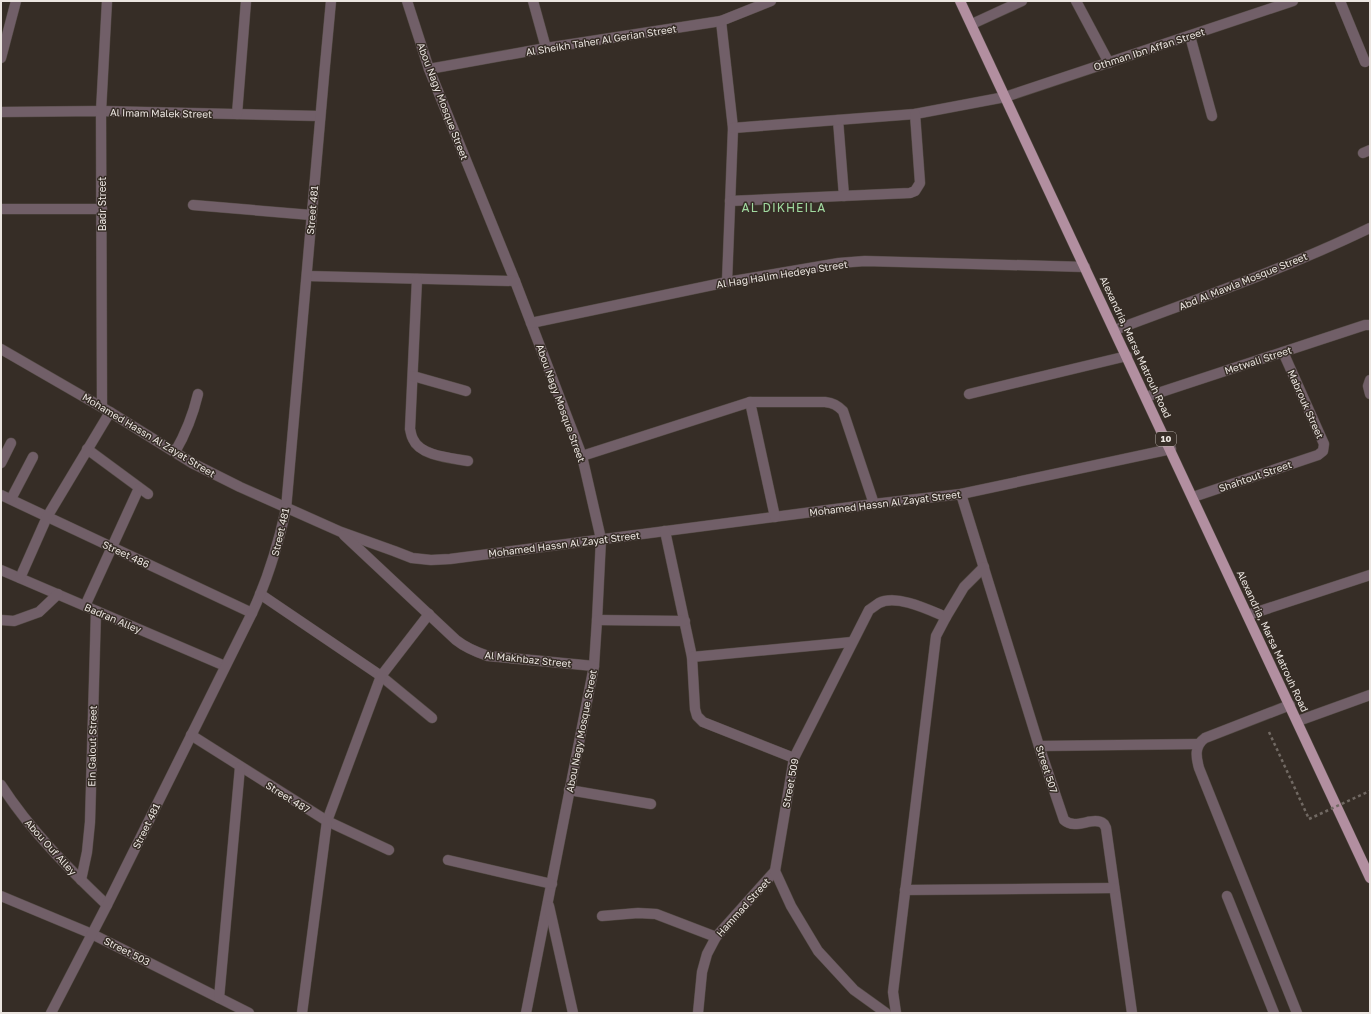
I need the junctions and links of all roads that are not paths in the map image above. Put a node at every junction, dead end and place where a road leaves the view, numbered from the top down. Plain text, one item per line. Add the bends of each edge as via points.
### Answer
1 (16, 1) edge
2 (107, 1) edge
3 (246, 1) edge
4 (331, 1) edge
5 (407, 1) edge
6 (533, 1) edge
7 (771, 1) edge
8 (960, 1) edge
9 (1022, 1) edge
10 (1076, 1) edge
11 (1293, 1) edge
12 (1340, 1) edge
13 (721, 21) junction
14 (972, 24) junction
15 (1190, 36) junction
16 (546, 48) junction
17 (1, 58) edge
18 (1365, 62) dead end
19 (1109, 63) junction
20 (429, 69) junction
21 (1005, 97) junction
22 (102, 111) junction
23 (1, 112) edge
24 (237, 114) junction
25 (915, 114) junction
26 (320, 116) junction
27 (1212, 116) dead end
28 (838, 120) junction
29 (733, 128) junction
30 (844, 196) junction
31 (730, 201) junction
32 (193, 205) dead end
33 (1, 209) edge
34 (102, 209) junction
35 (311, 215) junction
36 (1370, 228) edge
37 (1085, 267) junction
38 (307, 276) junction
39 (418, 279) junction
40 (515, 281) junction
41 (727, 282) junction
42 (531, 323) junction
43 (1370, 326) edge
44 (1115, 330) junction
45 (1, 349) edge
46 (1283, 352) junction
47 (1127, 356) junction
48 (413, 376) junction
49 (466, 391) dead end
50 (198, 394) dead end
51 (969, 394) dead end
52 (1146, 397) junction
53 (750, 402) junction
54 (106, 409) junction
55 (11, 443) dead end
56 (1171, 449) junction
57 (87, 450) junction
58 (175, 452) junction
59 (1318, 455) joint
60 (582, 456) junction
61 (33, 457) dead end
62 (468, 461) dead end
63 (1, 463) edge
64 (139, 488) junction
65 (148, 494) dead end
66 (961, 494) junction
67 (1, 495) edge
68 (1192, 497) junction
69 (11, 500) junction
70 (874, 504) junction
71 (286, 508) junction
72 (47, 516) junction
73 (775, 517) junction
74 (665, 531) junction
75 (341, 532) junction
76 (601, 539) junction
77 (112, 547) junction
78 (984, 567) junction
79 (1, 570) edge
80 (1370, 575) edge
81 (20, 578) junction
82 (58, 594) junction
83 (260, 594) junction
84 (85, 606) junction
85 (96, 610) junction
86 (252, 613) junction
87 (429, 614) junction
88 (1248, 615) junction
89 (946, 617) junction
90 (1, 620) edge
91 (597, 620) junction
92 (685, 621) junction
93 (852, 642) junction
94 (692, 657) junction
95 (226, 666) junction
96 (594, 666) junction
97 (381, 676) junction
98 (1370, 695) edge
99 (1290, 705) junction
100 (432, 718) dead end
101 (1298, 721) junction
102 (191, 736) junction
103 (1199, 744) junction
104 (1040, 746) junction
105 (794, 758) junction
106 (240, 767) junction
107 (1, 785) edge
108 (569, 790) junction
109 (651, 804) dead end
110 (327, 822) junction
111 (389, 850) dead end
112 (448, 860) dead end
113 (775, 871) junction
114 (1370, 878) edge
115 (80, 880) junction
116 (552, 884) junction
117 (1114, 888) junction
118 (905, 890) junction
119 (1, 896) edge
120 (1227, 896) dead end
121 (548, 902) junction
122 (107, 905) junction
123 (602, 916) dead end
124 (92, 934) junction
125 (716, 937) junction
126 (219, 998) junction
127 (52, 1013) edge
128 (249, 1013) edge
129 (302, 1013) edge
130 (526, 1013) edge
131 (573, 1013) edge
132 (698, 1013) edge
133 (886, 1013) edge
134 (896, 1013) edge
135 (1132, 1013) edge
136 (1274, 1013) edge
137 (1296, 1013) edge

1 - 17 street
2 - 22 street, Badr Street
3 - 24 street
4 - 26 street, Street 481
5 - 20 street, Abou Nagy Mosque Street
6 - 16 street
7 - 13 street, Al Sheikh Taher Al Gerian Street
8 - 14 main road, Alexandria, Marsa Matrouh Road / 10
9 - 14 street
10 - 19 street
11 - 15 street, Othman Ibn Affan Street
12 - 18 street
13 - 16 street, Al Sheikh Taher Al Gerian Street
13 - 29 street
14 - 21 main road, Alexandria, Marsa Matrouh Road / 10
15 - 19 street, Othman Ibn Affan Street
15 - 27 street
16 - 20 street, Al Sheikh Taher Al Gerian Street
19 - 21 street, Othman Ibn Affan Street
20 - 40 street, Abou Nagy Mosque Street
21 - 25 street, Othman Ibn Affan Street
21 - 37 main road, Alexandria, Marsa Matrouh Road / 10
22 - 23 street, Al Imam Malek Street
22 - 24 street, Al Imam Malek Street
22 - 34 street, Badr Street
24 - 26 street, Al Imam Malek Street
25 - 28 street, Othman Ibn Affan Street
25 - 30 street via 920,183 918,188 910,193
26 - 35 street, Street 481
28 - 29 street, Othman Ibn Affan Street
28 - 30 street
29 - 31 street
30 - 31 street
31 - 41 street
32 - 35 street
33 - 34 street
34 - 54 street, Badr Street
35 - 38 street, Street 481
36 - 44 street, Abd Al Mawla Mosque Street via 1259,276
37 - 41 street, Al Hag Halim Hedeya Street via 865,261
37 - 44 main road, Alexandria, Marsa Matrouh Road / 10
38 - 39 street
38 - 71 street, Street 481
39 - 40 street
39 - 48 street
40 - 42 street, Abou Nagy Mosque Street
41 - 42 street, Al Hag Halim Hedeya Street
42 - 60 street, Abou Nagy Mosque Street
43 - 46 street, Metwali Street via 1365,325
44 - 47 main road, Alexandria, Marsa Matrouh Road / 10
45 - 54 street, Mohamed Hassn Al Zayat Street
46 - 52 street, Metwali Street
46 - 59 street, Mabrouk Street via 1324,444 1323,451
47 - 51 street
47 - 52 main road, Alexandria, Marsa Matrouh Road / 10
48 - 49 street
48 - 62 street via 410,429 413,440 419,448 429,453
50 - 58 street via 186,434
52 - 56 main road, Alexandria, Marsa Matrouh Road / 10
53 - 60 street
53 - 70 street via 825,402 838,406 843,411
53 - 73 street
54 - 57 street
54 - 58 street, Mohamed Hassn Al Zayat Street
55 - 63 street
56 - 66 street, Mohamed Hassn Al Zayat Street
56 - 68 main road, Alexandria, Marsa Matrouh Road / 10
57 - 64 street
57 - 72 street
58 - 71 street, Mohamed Hassn Al Zayat Street via 240,488
59 - 68 street, Shahtout Street
60 - 76 street, Abou Nagy Mosque Street
61 - 69 street
64 - 65 street
64 - 77 street
66 - 70 street, Mohamed Hassn Al Zayat Street
66 - 78 street, Street 507
67 - 69 street, Street 486
68 - 88 main road, Alexandria, Marsa Matrouh Road / 10
69 - 72 street, Street 486
70 - 73 street, Mohamed Hassn Al Zayat Street
71 - 75 street, Mohamed Hassn Al Zayat Street
71 - 83 street, Street 481 via 280,538
72 - 77 street, Street 486
72 - 81 street
73 - 74 street, Mohamed Hassn Al Zayat Street
74 - 76 street, Mohamed Hassn Al Zayat Street
74 - 92 street
75 - 76 street, Mohamed Hassn Al Zayat Street via 412,558 431,560
75 - 87 street, Al Makhbaz Street
76 - 91 street, Abou Nagy Mosque Street
77 - 84 street
77 - 86 street, Street 486
78 - 89 street via 964,587
78 - 104 street, Street 507
79 - 81 street, Badran Alley
80 - 88 street
81 - 82 street, Badran Alley
82 - 84 street, Badran Alley
82 - 90 street via 39,612 14,621
83 - 86 street, Street 481
83 - 97 street
84 - 85 street, Badran Alley
85 - 95 street, Badran Alley
85 - 115 street, Ein Galout Street via 90,822 87,852
86 - 95 street, Street 481
87 - 96 street, Al Makhbaz Street via 456,640 476,653
87 - 97 street
88 - 99 main road, Alexandria, Marsa Matrouh Road / 10
89 - 93 street, Street 509 via 906,602 892,600 880,603 869,610
89 - 118 street via 936,636
91 - 92 street
91 - 96 street, Abou Nagy Mosque Street
92 - 94 street
93 - 94 street
93 - 105 street, Street 509
94 - 105 street via 695,709 703,722
95 - 102 street, Street 481
96 - 108 street, Abou Nagy Mosque Street
97 - 100 street
97 - 110 street
98 - 101 street
99 - 101 main road, Alexandria, Marsa Matrouh Road / 10
99 - 103 street via 1205,738
101 - 114 main road, Alexandria, Marsa Matrouh Road / 10
102 - 106 street, Street 487
102 - 122 street, Street 481
103 - 104 street
103 - 137 street via 1196,750 1199,768
104 - 117 street, Street 507 via 1064,820 1073,825 1097,821 1104,824
105 - 113 street, Street 509
106 - 110 street, Street 487
106 - 126 street
107 - 115 street, Abou Ouf Alley via 28,821
108 - 109 street
108 - 116 street, Abou Nagy Mosque Street
110 - 111 street, Street 487
110 - 129 street
112 - 116 street
113 - 125 street, Hammad Street
113 - 133 street via 791,906 818,951 854,990
115 - 122 street, Abou Ouf Alley
116 - 121 street, Abou Nagy Mosque Street
117 - 118 street
117 - 135 street, Street 507
118 - 134 street via 893,992
119 - 124 street, Street 503
120 - 136 street
121 - 130 street, Abou Nagy Mosque Street
121 - 131 street
122 - 124 street, Street 481
123 - 125 street via 656,914
124 - 126 street, Street 503
124 - 127 street, Street 481
125 - 132 street, Hammad Street via 707,954 702,972
126 - 128 street, Street 503

